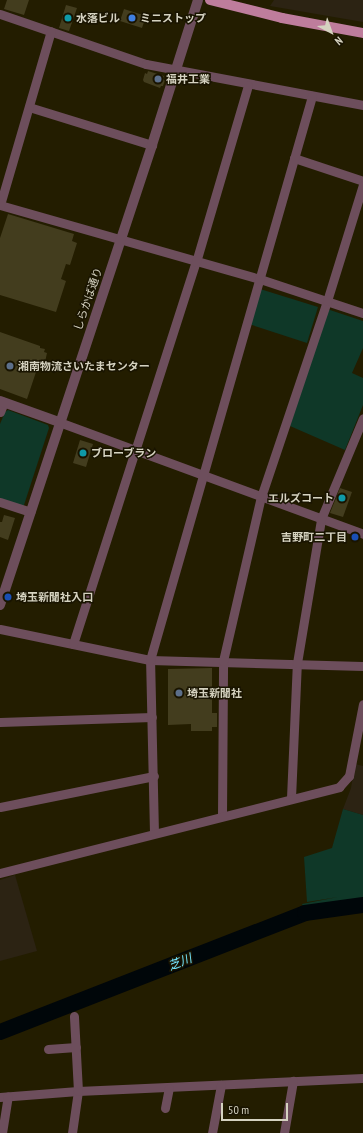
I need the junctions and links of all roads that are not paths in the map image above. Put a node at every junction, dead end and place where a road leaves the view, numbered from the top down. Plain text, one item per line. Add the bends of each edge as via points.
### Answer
1 (198, 0) edge
2 (210, 0) edge
3 (0, 14) edge
4 (51, 31) junction
5 (363, 33) edge
6 (175, 70) junction
7 (248, 85) junction
8 (312, 96) junction
9 (363, 105) edge
10 (28, 107) junction
11 (152, 145) junction
12 (294, 158) junction
13 (363, 181) edge
14 (363, 185) edge
15 (121, 239) junction
16 (196, 262) junction
17 (260, 279) junction
18 (327, 301) junction
19 (363, 313) edge
20 (1, 405) edge
21 (363, 418) edge
22 (59, 422) junction
23 (135, 451) junction
24 (203, 476) junction
25 (261, 497) junction
26 (0, 502) edge
27 (30, 512) junction
28 (321, 518) junction
29 (363, 534) edge
30 (0, 605) edge
31 (0, 629) edge
32 (73, 644) junction
33 (150, 660) junction
34 (223, 661) junction
35 (297, 664) junction
36 (363, 666) edge
37 (363, 704) edge
38 (152, 717) junction
39 (0, 722) edge
40 (154, 776) junction
41 (291, 798) junction
42 (0, 807) edge
43 (222, 816) junction
44 (154, 833) junction
45 (0, 873) edge
46 (74, 1016) dead end
47 (76, 1047) junction
48 (48, 1048) dead end
49 (363, 1078) edge
50 (293, 1081) junction
51 (220, 1085) junction
52 (169, 1088) junction
53 (78, 1091) junction
54 (4, 1097) edge
55 (165, 1108) dead end
56 (2, 1133) edge
57 (72, 1133) edge
58 (212, 1133) edge
59 (284, 1133) edge

1 - 6 street, しらかば通り
2 - 5 main road via 282,18
3 - 4 street
4 - 6 street via 146,64
4 - 10 street
6 - 7 street
6 - 11 street, しらかば通り
7 - 8 street
7 - 16 street
8 - 9 street
8 - 12 street
10 - 11 street
10 - 15 street via 0,205
11 - 15 street, しらかば通り
12 - 13 street
12 - 17 street
14 - 18 street
15 - 16 street
15 - 22 street, しらかば通り
16 - 17 street
16 - 23 street
17 - 18 street
17 - 24 street
18 - 19 street
18 - 25 street
20 - 22 street
21 - 28 street
22 - 23 street
22 - 27 street, しらかば通り
23 - 24 street
23 - 32 street
24 - 25 street
24 - 33 street
25 - 28 street
25 - 34 street
26 - 27 street
27 - 30 street, しらかば通り
28 - 29 street
28 - 35 street
31 - 32 street
32 - 33 street
33 - 34 street
33 - 38 street
34 - 35 street
34 - 43 street
35 - 36 street
35 - 41 street
37 - 41 street via 349,776 339,787
38 - 39 street
38 - 40 street
40 - 42 street
40 - 44 street
41 - 43 street
43 - 44 street
44 - 45 street
46 - 47 street
47 - 48 street
47 - 53 street
49 - 50 street
50 - 51 street
50 - 59 street
51 - 52 street
51 - 58 street
52 - 53 street
52 - 55 street
53 - 54 street
53 - 57 street
54 - 56 street

